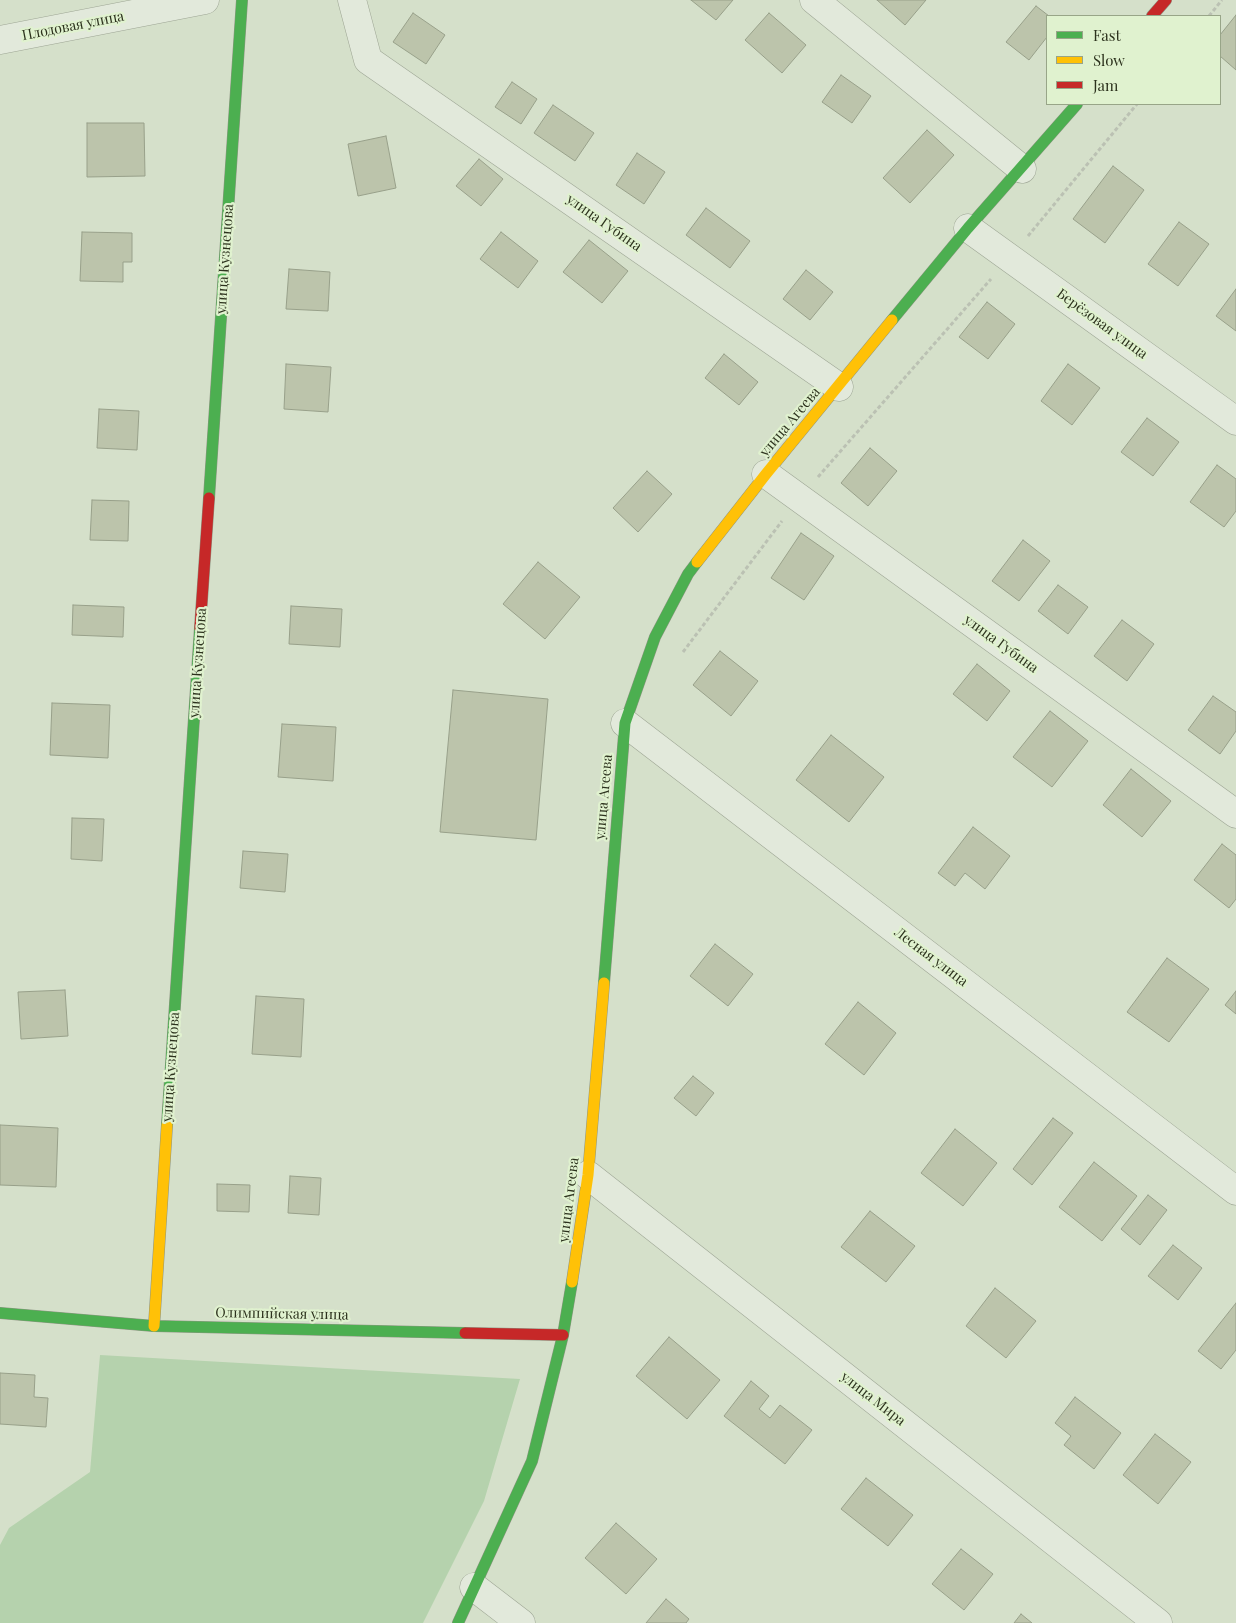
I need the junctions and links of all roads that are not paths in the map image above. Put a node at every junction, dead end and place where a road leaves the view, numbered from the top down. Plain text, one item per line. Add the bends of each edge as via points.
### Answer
1 (205, 0) edge
2 (242, 0) edge
3 (352, 0) edge
4 (814, 0) edge
5 (1166, 0) edge
6 (1153, 15) edge
7 (0, 40) edge
8 (1076, 105) edge
9 (1022, 169) junction
10 (968, 228) junction
11 (839, 387) junction
12 (1236, 421) edge
13 (766, 474) junction
14 (625, 723) junction
15 (1236, 814) edge
16 (588, 1175) junction
17 (1236, 1191) edge
18 (0, 1313) edge
19 (154, 1326) junction
20 (563, 1336) junction
21 (474, 1587) junction
22 (458, 1623) edge
23 (521, 1623) edge
24 (1158, 1623) edge

1 - 7 street, Плодовая улица
2 - 19 street, улица Кузнецова
3 - 11 street, улица Губина via 368,60
4 - 9 street
5 - 6 street
8 - 9 street, улица Агеева
9 - 10 street, улица Агеева
10 - 11 street, улица Агеева
10 - 12 street, Берёзовая улица
11 - 13 street, улица Агеева
13 - 14 street, улица Агеева via 688,574 655,637
13 - 15 street, улица Губина
14 - 16 street, улица Агеева
14 - 17 street, Лесная улица
16 - 20 street, улица Агеева
16 - 24 street, улица Мира
18 - 19 street, Олимпийская улица
19 - 20 street, Олимпийская улица
20 - 21 street, улица Агеева via 532,1461
21 - 22 street, улица Агеева
21 - 23 street

